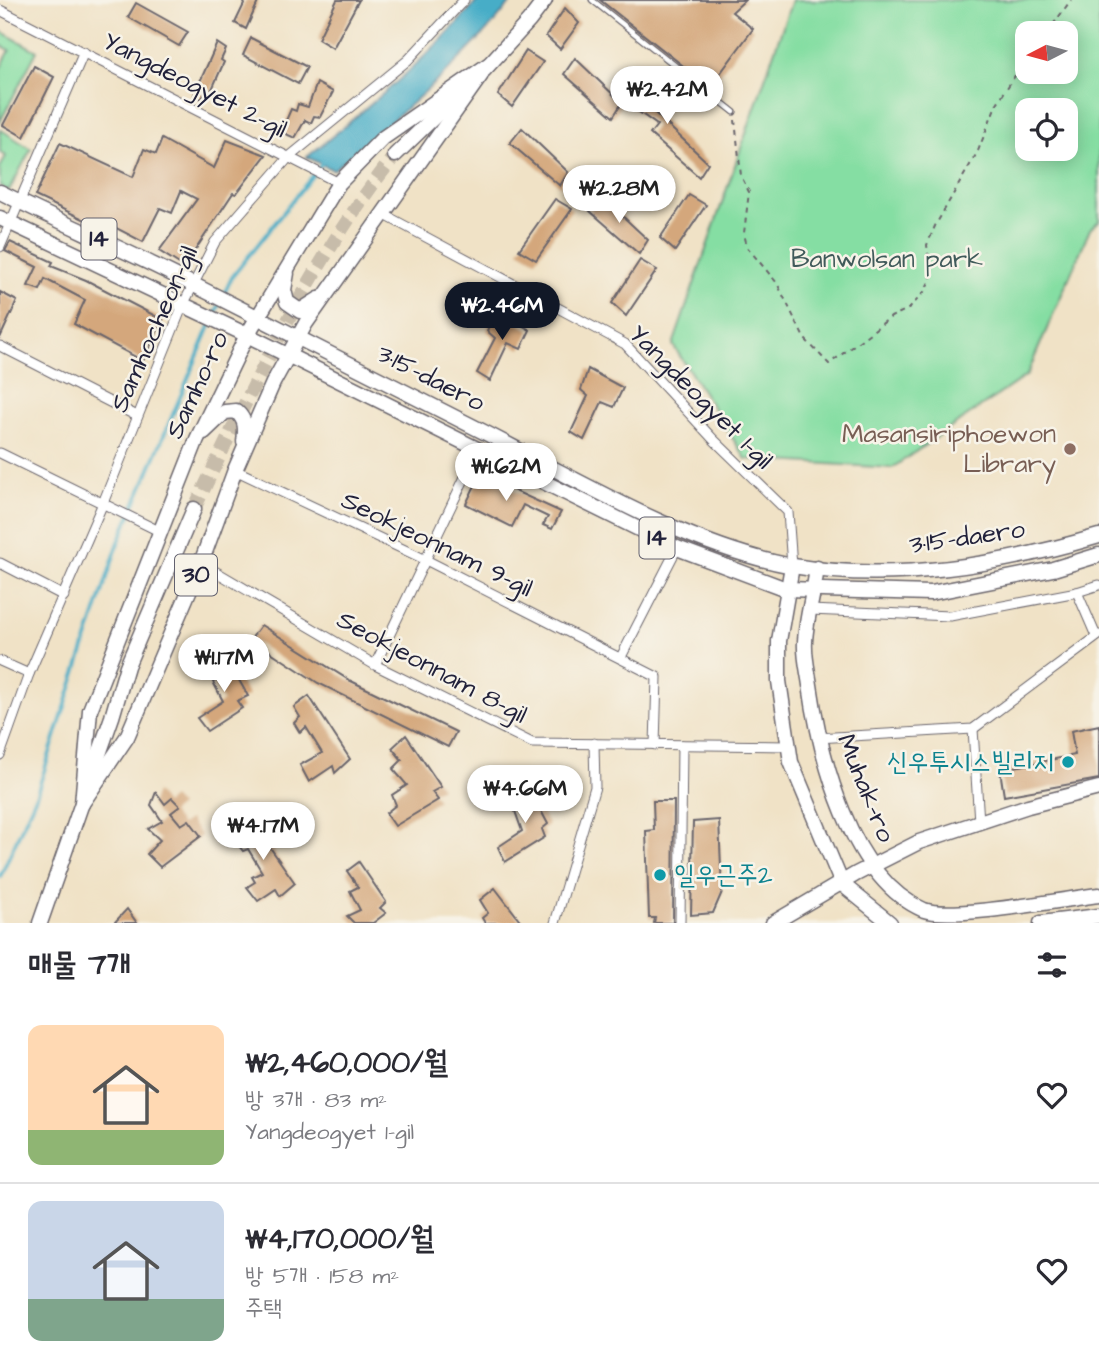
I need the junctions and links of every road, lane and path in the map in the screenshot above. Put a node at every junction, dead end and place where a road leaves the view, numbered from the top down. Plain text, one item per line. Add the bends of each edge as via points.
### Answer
1 (464, 0) edge
2 (545, 0) edge
3 (592, 0) edge
4 (1071, 0) edge
5 (0, 10) edge
6 (1056, 21) edge
7 (84, 52) junction
8 (488, 65) junction
9 (1015, 76) edge
10 (734, 113) joint
11 (395, 155) tunnel mouth
12 (293, 159) junction
13 (335, 181) junction
14 (0, 192) edge
15 (21, 202) junction
16 (383, 214) junction
17 (6, 221) edge
18 (0, 247) edge
19 (289, 265) junction
20 (196, 286) junction
21 (328, 291) junction
22 (185, 308) junction
23 (253, 316) junction
24 (243, 333) junction
25 (298, 338) junction
26 (0, 346) edge
27 (287, 358) junction
28 (138, 416) junction
29 (197, 439) junction
30 (243, 450) junction
31 (478, 450) junction
32 (0, 453) edge
33 (235, 470) junction
34 (107, 505) junction
35 (194, 509) tunnel mouth
36 (157, 530) junction
37 (1099, 536) edge
38 (677, 548) junction
39 (1099, 555) edge
40 (424, 559) junction
41 (0, 563) edge
42 (201, 563) junction
43 (792, 566) junction
44 (817, 568) junction
45 (1099, 585) edge
46 (786, 589) junction
47 (814, 590) junction
48 (1077, 592) junction
49 (64, 596) junction
50 (810, 610) junction
51 (1098, 636) edge
52 (621, 657) junction
53 (0, 661) edge
54 (375, 665) junction
55 (29, 674) junction
56 (973, 729) junction
57 (817, 738) junction
58 (594, 743) junction
59 (655, 745) junction
60 (682, 745) junction
61 (787, 746) junction
62 (0, 755) edge
63 (1099, 788) edge
64 (82, 804) junction
65 (979, 822) junction
66 (872, 866) junction
67 (842, 884) junction
68 (1099, 894) edge
69 (1099, 916) edge
70 (40, 923) edge
71 (555, 923) edge
72 (680, 923) edge
73 (773, 923) edge
74 (890, 923) edge
75 (1041, 923) edge

1 - 12 street, Samhocheon-gil via 408,60
2 - 8 main road, Samho-ro
3 - 10 lane
4 - 6 path
5 - 7 street, Yangdeogyet 2-gil
7 - 12 street, Yangdeogyet 2-gil
7 - 15 street
8 - 11 main road, Samho-ro
8 - 13 main road, Samho-ro via 383,138
8 - 16 main road, Samho-ro
9 - 10 path via 927,245 931,278 925,292 910,308 829,363 804,338 777,283 747,247 744,233 749,192 741,176
12 - 13 street, Yangdeogyet 2-gil
12 - 20 street, Samhocheon-gil via 215,242
13 - 19 main road, Samho-ro
14 - 15 main road, 3·15-daero / 14
15 - 17 street
15 - 20 main road, 3·15-daero / 14
16 - 21 main road, Samho-ro
16 - 43 street, Yangdeogyet 1-gil via 625,344 788,512
17 - 18 street
17 - 22 main road, 3·15-daero / 14
19 - 21 main road via 284,289 287,302 300,311
19 - 23 main road, Samho-ro
20 - 22 street, Samhocheon-gil
20 - 23 main road, 3·15-daero / 14
21 - 25 main road, Samho-ro
22 - 24 main road, 3·15-daero / 14
22 - 28 street, Samhocheon-gil
23 - 24 main road, Samho-ro
23 - 25 main road, 3·15-daero / 14
24 - 27 main road, 3·15-daero / 14
24 - 29 main road, Samho-ro / 30
25 - 27 main road, Samho-ro / 30
25 - 43 main road, 3·15-daero / 14 via 623,503 724,549
26 - 28 street
27 - 30 main road, Samho-ro / 30
27 - 31 main road, 3·15-daero / 14
28 - 34 street, Samhocheon-gil
29 - 30 main road via 225,412 236,411 246,428
29 - 36 main road, Samho-ro / 30
30 - 33 main road, Samho-ro / 30
31 - 38 main road, 3·15-daero / 14
31 - 40 street
32 - 34 street
33 - 40 street, Seokjeonnam 9-gil
33 - 42 main road, Samho-ro / 30
34 - 36 street
34 - 49 street, Samhocheon-gil
35 - 64 main road, Samho-ro via 127,666
36 - 64 main road, Samho-ro / 30 via 90,710
37 - 44 main road, 3·15-daero / 14 via 1050,551 928,571
38 - 46 main road, 3·15-daero / 14
38 - 52 street
39 - 47 main road, 3·15-daero / 14 via 932,593
40 - 52 street, Seokjeonnam 9-gil
40 - 54 street
41 - 49 street
42 - 54 street, Seokjeonnam 8-gil
42 - 64 main road, Samho-ro / 30 via 127,737
43 - 44 main road, 3·15-daero / 14
43 - 46 main road
44 - 47 main road, Muhak-ro
45 - 48 street
46 - 47 main road, 3·15-daero / 14
46 - 61 main road via 779,681
47 - 50 main road, Muhak-ro
48 - 50 street via 950,616
48 - 51 street
49 - 55 street, Samhocheon-gil
50 - 57 main road, Muhak-ro via 804,644
51 - 56 street
52 - 59 street, Seokjeonnam 9-gil via 657,677
53 - 55 street
54 - 58 street, Seokjeonnam 8-gil via 532,743
55 - 62 street, Samhocheon-gil
56 - 57 street
56 - 65 street
57 - 66 main road, Muhak-ro via 852,833
58 - 59 street, Seokjeonnam 8-gil
58 - 71 street via 595,787
59 - 60 street, Seokjeonnam 8-gil
60 - 61 street, Seokjeonnam 8-gil
60 - 72 street
61 - 67 main road
63 - 65 main road
64 - 70 main road, Samho-ro / 30
65 - 66 main road via 919,842
66 - 67 main road
66 - 68 main road, Muhak-ro via 907,900 926,911 964,912
67 - 73 main road
67 - 74 main road
69 - 75 main road

